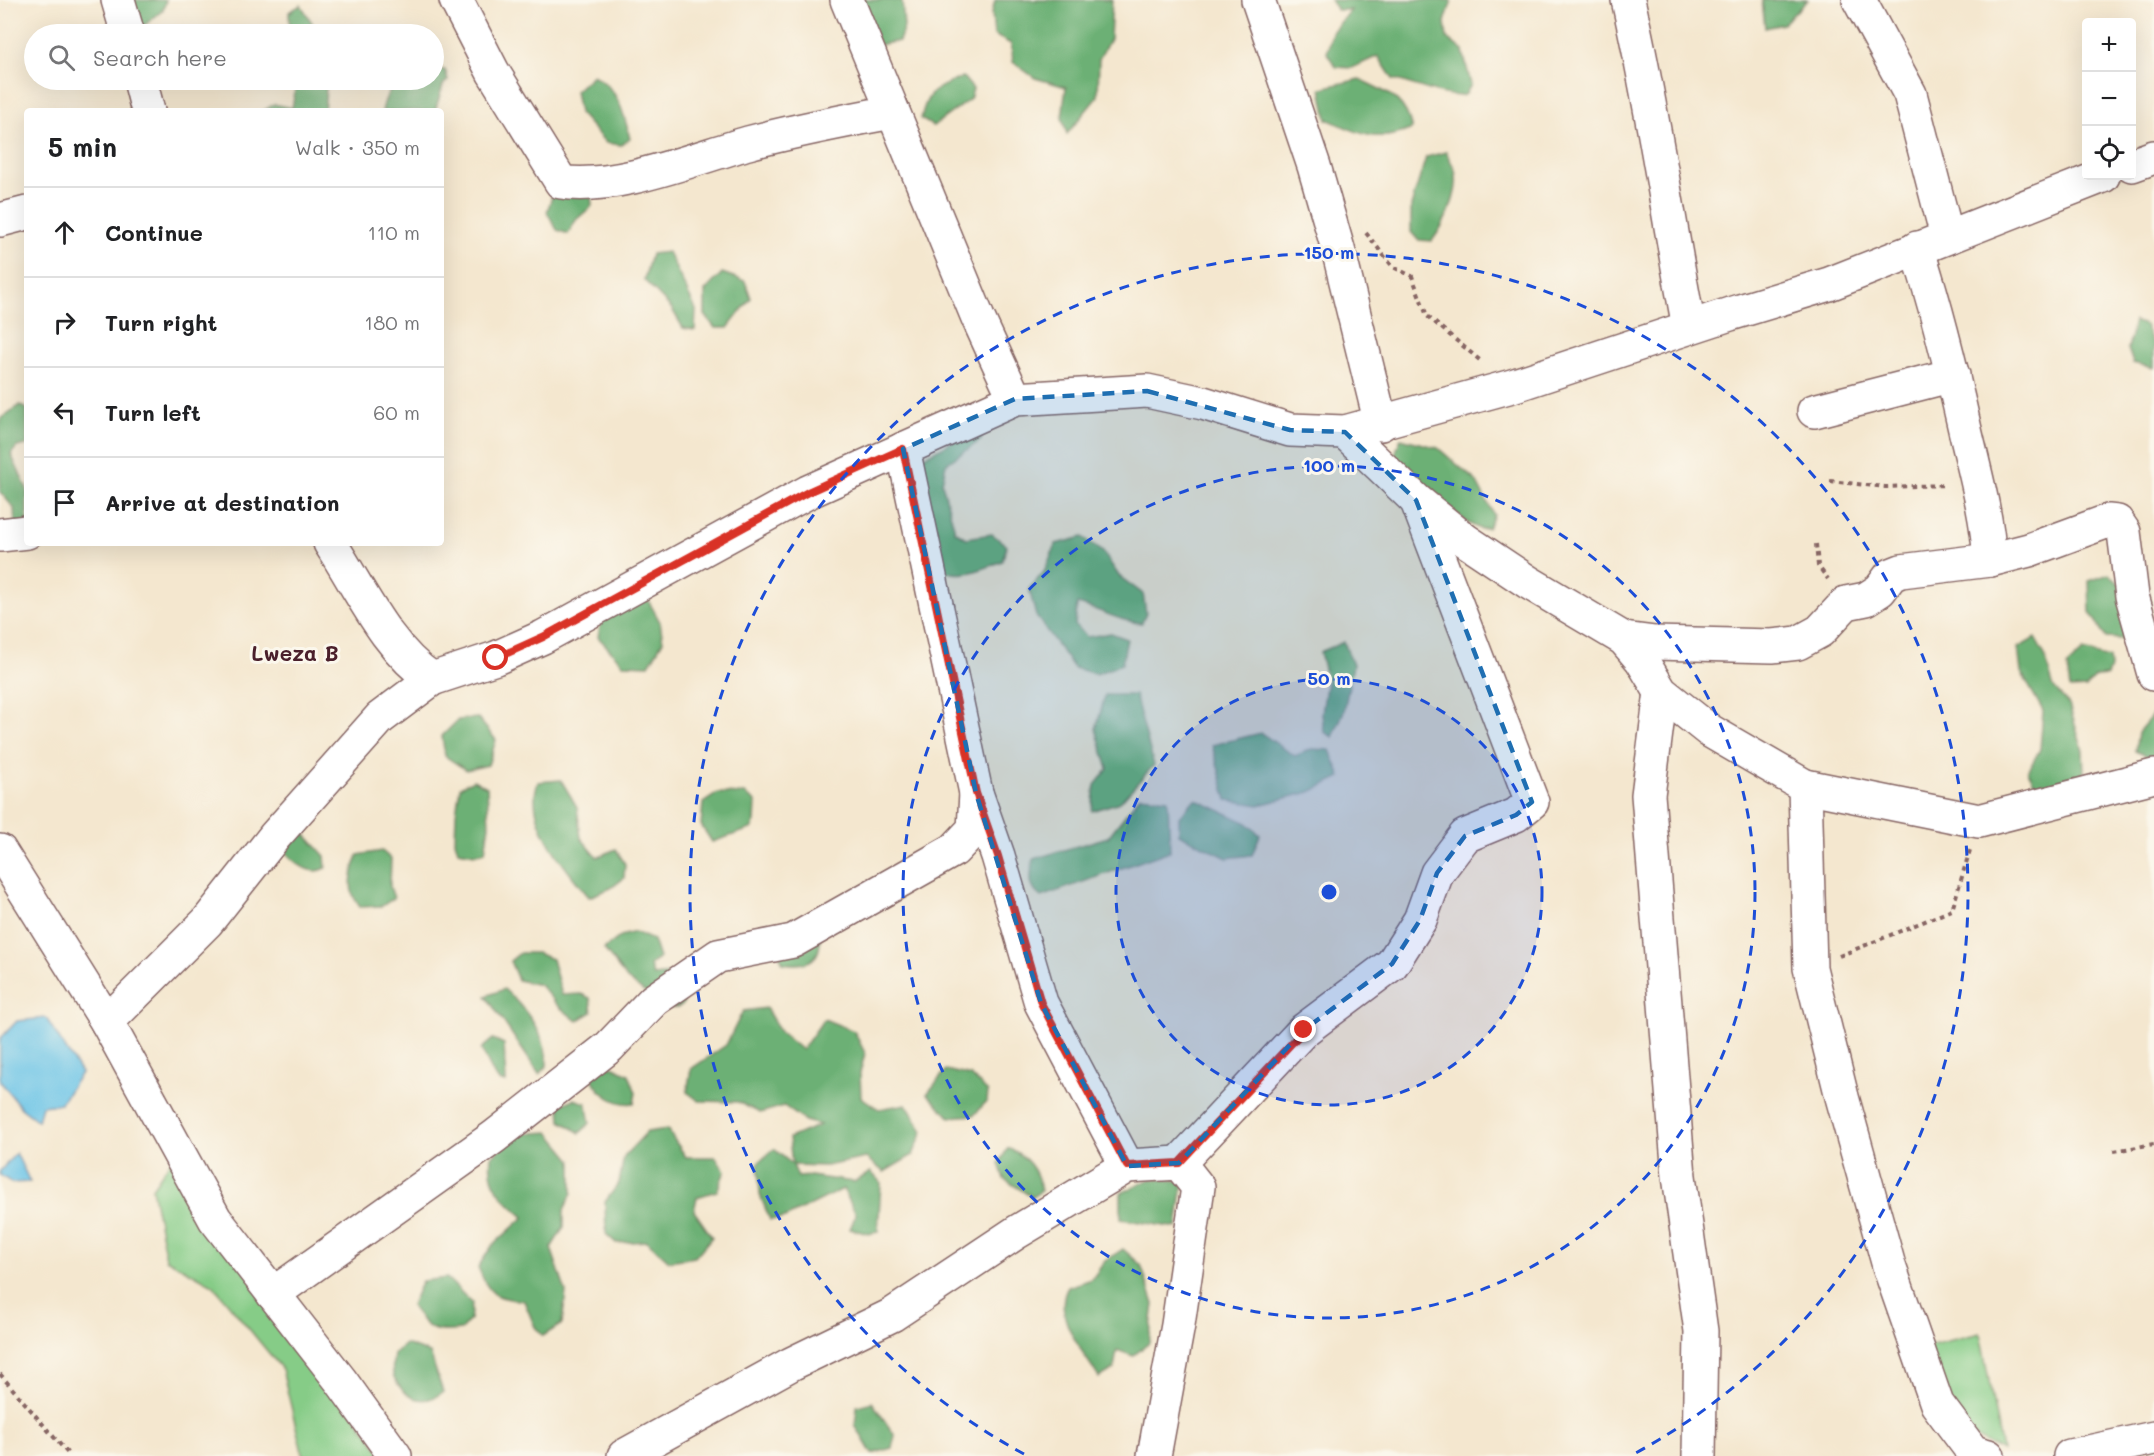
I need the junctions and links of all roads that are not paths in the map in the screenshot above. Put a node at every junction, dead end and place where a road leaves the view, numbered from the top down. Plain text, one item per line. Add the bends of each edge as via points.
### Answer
1 (118, 0) edge
2 (456, 0) edge
3 (847, 0) edge
4 (1258, 0) edge
5 (1628, 0) edge
6 (1859, 0) edge
7 (125, 24) edge
8 (143, 90) edge
9 (147, 108) edge
10 (892, 112) junction
11 (2154, 157) edge
12 (2136, 164) edge
13 (2093, 180) edge
14 (24, 214) edge
15 (0, 220) edge
16 (1947, 236) junction
17 (1917, 248) junction
18 (1689, 327) junction
19 (1953, 375) junction
20 (1015, 399) junction
21 (1814, 411) dead end
22 (1380, 424) junction
23 (1344, 432) junction
24 (903, 449) junction
25 (1416, 500) junction
26 (24, 532) edge
27 (0, 535) edge
28 (332, 546) edge
29 (1990, 560) junction
30 (1624, 639) junction
31 (2154, 674) edge
32 (432, 679) junction
33 (1661, 692) junction
34 (2154, 776) edge
35 (1805, 786) junction
36 (976, 793) junction
37 (0, 851) edge
38 (106, 1022) junction
39 (1179, 1163) junction
40 (1127, 1166) junction
41 (273, 1294) junction
42 (2154, 1438) edge
43 (2087, 1454) edge
44 (395, 1456) edge
45 (624, 1456) edge
46 (1154, 1456) edge
47 (1699, 1456) edge
48 (1988, 1456) edge

1 - 7 street
2 - 10 street via 494,72 561,182 580,186 665,169 748,143
3 - 10 street
4 - 22 street via 1335,239
5 - 18 street via 1651,102
6 - 16 street via 1910,94
8 - 9 street
10 - 20 street
11 - 12 street
13 - 16 street
14 - 15 street
16 - 17 street
17 - 18 street via 1829,285
17 - 19 street
18 - 22 street via 1512,386
19 - 21 street
19 - 29 street via 1980,485
20 - 23 street via 1147,391 1203,403 1290,430
20 - 24 street
22 - 23 street
23 - 25 street
24 - 32 street via 808,492 543,637 496,658
24 - 36 street
25 - 30 street via 1492,558
25 - 39 street via 1532,802 1516,815 1465,836 1437,873 1419,920 1392,964 1304,1030
26 - 27 street
28 - 32 street via 389,636 412,665
29 - 30 street via 1891,575 1880,590 1866,599 1846,603 1820,631 1798,643 1772,646
29 - 31 street via 2108,521 2117,522 2124,532 2132,596
30 - 33 street
32 - 38 street via 380,718 274,836 207,922
33 - 35 street via 1710,731
33 - 47 street via 1648,795 1679,1176 1701,1331
34 - 35 street via 1979,821
35 - 48 street via 1810,968 1889,1266 1937,1404 1973,1452
36 - 40 street via 1041,1003
36 - 41 street via 974,829 954,850 793,940 718,956 654,1000 609,1047 494,1137
37 - 38 street
38 - 41 street via 215,1219
39 - 40 street
39 - 46 street via 1198,1187
40 - 45 street via 1017,1232 892,1315 791,1364
41 - 44 street
42 - 43 street

